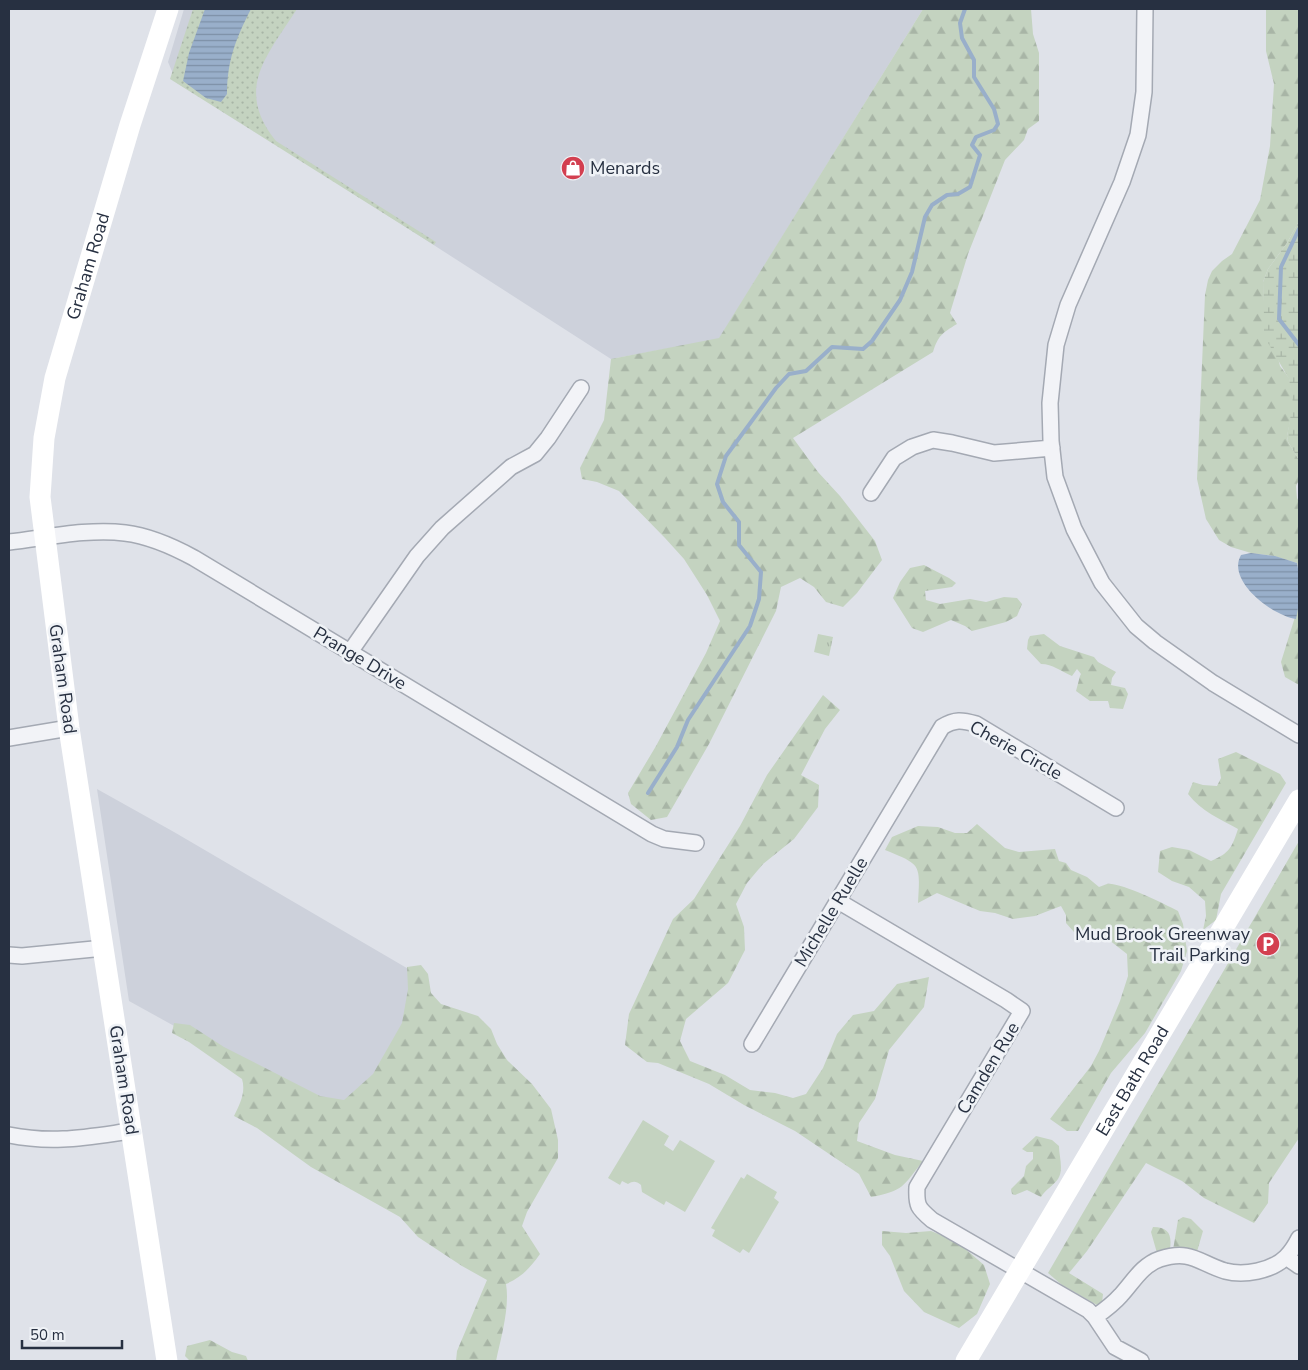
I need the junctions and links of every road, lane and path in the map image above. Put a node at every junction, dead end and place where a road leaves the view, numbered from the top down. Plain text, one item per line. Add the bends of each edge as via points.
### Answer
1 (168, 9) edge
2 (1145, 9) edge
3 (581, 388) dead end
4 (1052, 448) junction
5 (871, 493) dead end
6 (44, 539) junction
7 (9, 542) edge
8 (350, 652) junction
9 (69, 728) junction
10 (1299, 735) edge
11 (9, 738) edge
12 (909, 779) joint
13 (1299, 800) edge
14 (1116, 808) dead end
15 (696, 843) dead end
16 (838, 901) junction
17 (104, 948) junction
18 (9, 955) edge
19 (752, 1044) dead end
20 (131, 1131) junction
21 (9, 1135) edge
22 (1299, 1238) edge
23 (1286, 1257) junction
24 (1299, 1266) edge
25 (1020, 1271) junction
26 (1095, 1316) junction
27 (167, 1361) edge
28 (966, 1361) edge
29 (1141, 1361) edge

1 - 6 main road, Graham Road via 130,125 51,394 41,461
2 - 4 street via 1144,92 1138,135 1122,182 1068,305 1056,345 1050,403
3 - 8 street via 534,454 511,467 442,528 418,556
4 - 5 street via 994,453 933,440 912,446 894,458
4 - 10 street via 1055,476 1074,529 1102,583 1136,626 1213,683
6 - 7 street, Prange Drive
6 - 8 street, Prange Drive via 116,532 166,544
6 - 9 main road, Graham Road
8 - 15 street, Prange Drive via 652,834
9 - 11 street
9 - 17 main road, Graham Road
12 - 14 street, Cherie Circle via 942,727 951,721 962,720 976,724
12 - 16 street, Michelle Ruelle
13 - 25 main road, East Bath Road
16 - 19 street, Michelle Ruelle
16 - 25 street, Camden Rue via 1022,1012 917,1187 920,1210 932,1220
17 - 18 street
17 - 20 main road, Graham Road
20 - 21 street via 54,1141
20 - 27 main road, Graham Road
22 - 23 street
23 - 24 street
23 - 26 street via 1261,1270 1240,1272 1184,1256 1158,1260 1135,1276 1117,1299
25 - 26 street
25 - 28 main road, East Bath Road
26 - 29 street via 1115,1347

